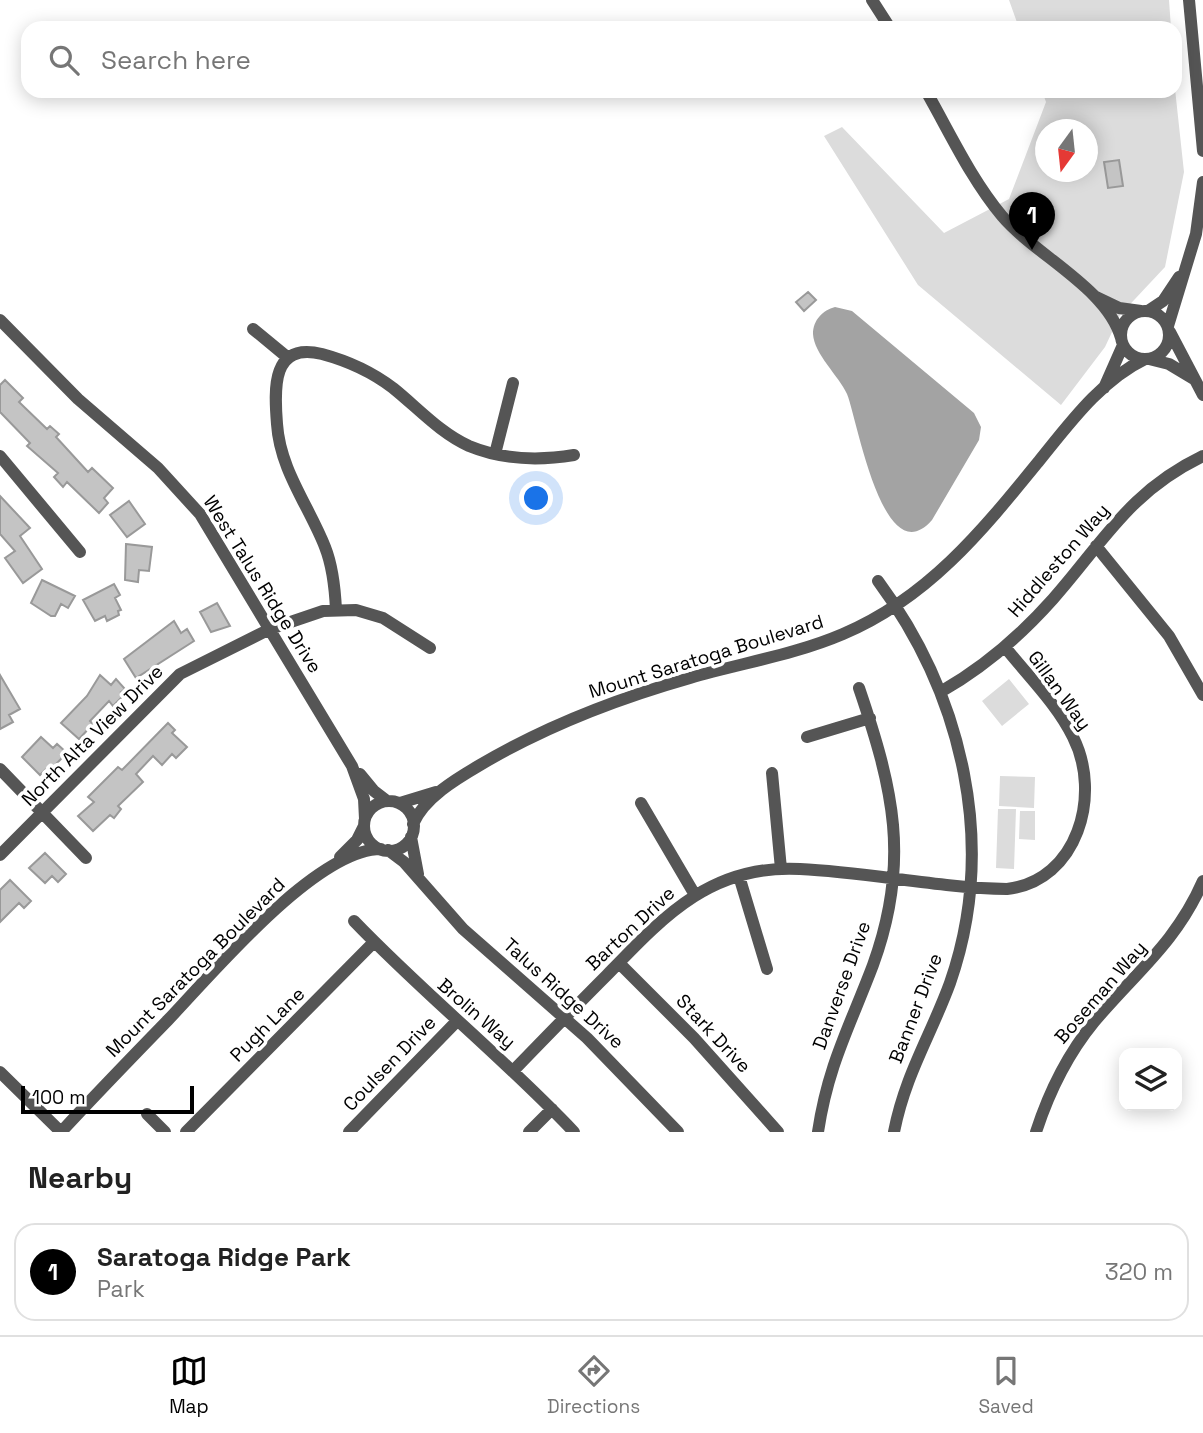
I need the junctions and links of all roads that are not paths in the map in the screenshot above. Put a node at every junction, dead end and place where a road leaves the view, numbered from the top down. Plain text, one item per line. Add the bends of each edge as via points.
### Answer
1 (873, 0) edge
2 (1189, 0) edge
3 (886, 21) edge
4 (1198, 66) edge
5 (930, 98) edge
6 (1203, 151) edge
7 (1203, 183) edge
8 (1185, 268) junction
9 (1095, 297) junction
10 (1145, 311) junction
11 (0, 320) edge
12 (253, 329) dead end
13 (1169, 329) junction
14 (1122, 342) junction
15 (287, 357) junction
16 (1147, 359) junction
17 (1197, 382) junction
18 (513, 383) dead end
19 (1104, 388) junction
20 (1203, 395) edge
21 (495, 453) junction
22 (574, 455) dead end
23 (0, 456) edge
24 (1203, 456) edge
25 (1096, 546) junction
26 (80, 552) dead end
27 (878, 581) dead end
28 (897, 606) junction
29 (336, 610) junction
30 (270, 629) junction
31 (1004, 647) junction
32 (430, 648) dead end
33 (859, 688) dead end
34 (942, 691) junction
35 (1203, 695) edge
36 (870, 718) junction
37 (807, 737) dead end
38 (352, 766) junction
39 (0, 769) edge
40 (772, 773) dead end
41 (446, 787) junction
42 (393, 802) junction
43 (640, 803) dead end
44 (41, 813) junction
45 (364, 822) junction
46 (412, 831) junction
47 (384, 850) junction
48 (0, 855) edge
49 (86, 858) dead end
50 (333, 865) junction
51 (780, 869) junction
52 (739, 876) junction
53 (893, 878) junction
54 (1203, 881) edge
55 (423, 884) junction
56 (970, 886) junction
57 (695, 895) junction
58 (354, 921) dead end
59 (374, 942) junction
60 (619, 963) junction
61 (767, 969) dead end
62 (565, 1017) junction
63 (457, 1021) junction
64 (513, 1070) junction
65 (0, 1072) edge
66 (552, 1108) junction
67 (147, 1114) dead end
68 (61, 1132) edge
69 (165, 1132) edge
70 (186, 1132) edge
71 (349, 1132) edge
72 (529, 1132) edge
73 (574, 1132) edge
74 (678, 1132) edge
75 (778, 1132) edge
76 (818, 1132) edge
77 (894, 1132) edge
78 (1036, 1132) edge

1 - 3 street
2 - 4 street
4 - 6 street
5 - 9 street via 1003,218
7 - 8 street via 1196,234
8 - 10 street via 1163,301
8 - 13 street
9 - 10 street via 1119,308
9 - 14 street via 1116,324
10 - 13 street via 1160,316
10 - 14 street via 1126,320
11 - 30 street, West Talus Ridge Drive via 186,497
12 - 15 street
13 - 16 street via 1165,350
13 - 17 street via 1174,346
14 - 16 street via 1134,357
14 - 19 street, Mount Saratoga Boulevard
15 - 21 street via 307,351 356,366 394,389 456,439
15 - 29 street via 277,392 280,447 330,559
16 - 17 street via 1176,367
16 - 19 street, Mount Saratoga Boulevard
17 - 20 street
18 - 21 street
19 - 28 street, Mount Saratoga Boulevard via 972,543
21 - 22 street via 528,459
23 - 26 street
24 - 25 street, Hiddleston Way via 1142,494
25 - 31 street, Hiddleston Way via 1038,615
25 - 35 street via 1170,636
27 - 28 street, Banner Drive
28 - 34 street, Banner Drive
28 - 41 street, Mount Saratoga Boulevard via 821,643 689,678 579,715
29 - 30 street, North Alta View Drive
29 - 32 street, North Alta View Drive via 383,618
30 - 38 street, West Talus Ridge Drive
30 - 44 street, North Alta View Drive via 180,674
31 - 34 street, Hiddleston Way
31 - 56 street, Gillan Way via 1073,735 1084,772 1084,810 1069,850 1046,875 1016,888
33 - 36 street, Danverse Drive
34 - 56 street, Banner Drive via 966,782
36 - 37 street
36 - 53 street, Danverse Drive via 892,802
38 - 42 street, West Talus Ridge Drive via 373,792
38 - 45 street, West Talus Ridge Drive via 364,799
39 - 44 street
40 - 51 street
41 - 42 street, Mount Saratoga Boulevard
41 - 46 street, Mount Saratoga Boulevard via 424,807
42 - 45 street via 375,804
42 - 46 street via 411,814
43 - 57 street
44 - 48 street, North Alta View Drive
44 - 49 street
45 - 47 street via 371,843
45 - 50 street, Mount Saratoga Boulevard via 357,840
46 - 47 street via 398,848
46 - 55 street, Talus Ridge Drive via 413,861
47 - 50 street, Mount Saratoga Boulevard via 361,852
47 - 55 street, Talus Ridge Drive via 404,862
50 - 68 street, Mount Saratoga Boulevard via 262,922
51 - 52 street, Barton Drive
51 - 53 street, Barton Drive
52 - 57 street, Barton Drive
52 - 61 street
53 - 56 street, Barton Drive
53 - 76 street, Danverse Drive via 878,950 835,1055
54 - 78 street, Boseman Way via 1168,943 1094,1023 1068,1059 1047,1098
55 - 62 street, Talus Ridge Drive via 463,929
56 - 77 street, Banner Drive via 950,982 917,1056
57 - 60 street, Barton Drive via 662,919
58 - 59 street, Brolin Way
59 - 63 street, Brolin Way
59 - 70 street, Pugh Lane
60 - 62 street, Barton Drive
60 - 75 street, Stark Drive
62 - 64 street, Barton Drive
62 - 74 street, Talus Ridge Drive
63 - 64 street, Brolin Way
63 - 71 street, Coulsen Drive
64 - 66 street, Brolin Way
65 - 68 street
66 - 72 street
66 - 73 street, Brolin Way
67 - 69 street

